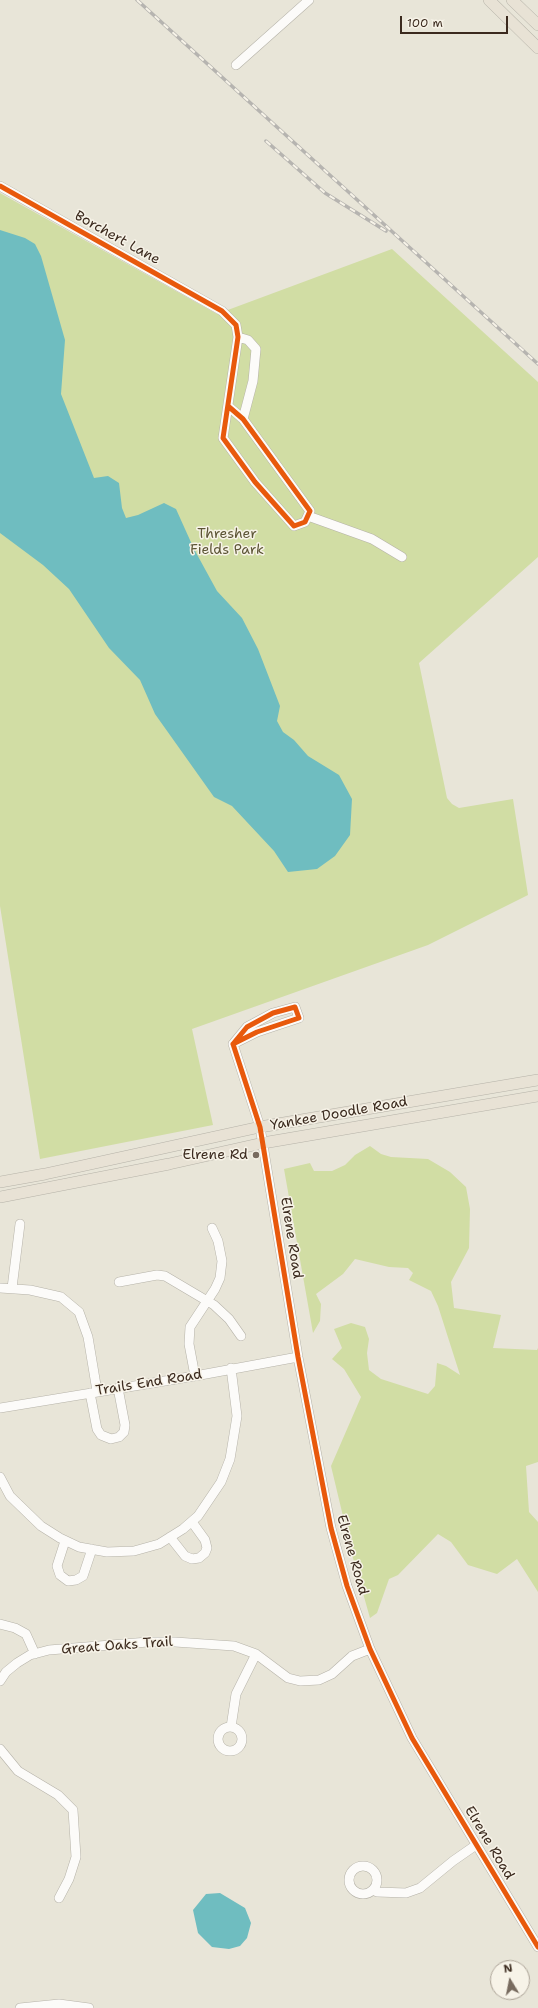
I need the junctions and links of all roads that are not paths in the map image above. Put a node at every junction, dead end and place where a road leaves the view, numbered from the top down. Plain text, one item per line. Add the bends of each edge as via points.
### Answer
1 (309, 0) edge
2 (489, 0) edge
3 (512, 0) edge
4 (538, 25) edge
5 (538, 48) edge
6 (236, 65) dead end
7 (0, 186) edge
8 (238, 336) junction
9 (228, 406) junction
10 (243, 419) junction
11 (308, 516) junction
12 (402, 557) dead end
13 (233, 1044) junction
14 (538, 1080) edge
15 (538, 1096) edge
16 (260, 1127) junction
17 (263, 1142) junction
18 (45, 1174) junction
19 (0, 1182) edge
20 (0, 1187) edge
21 (0, 1197) edge
22 (20, 1224) dead end
23 (212, 1228) dead end
24 (119, 1282) dead end
25 (0, 1288) edge
26 (12, 1288) junction
27 (207, 1301) junction
28 (241, 1336) dead end
29 (298, 1357) junction
30 (231, 1368) junction
31 (196, 1376) junction
32 (118, 1388) junction
33 (94, 1392) junction
34 (0, 1408) edge
35 (0, 1477) edge
36 (192, 1522) junction
37 (170, 1537) junction
38 (65, 1541) junction
39 (92, 1549) junction
40 (0, 1624) edge
41 (370, 1649) junction
42 (35, 1654) junction
43 (256, 1654) junction
44 (0, 1681) edge
45 (232, 1727) dead end
46 (0, 1749) edge
47 (476, 1845) junction
48 (374, 1890) dead end
49 (58, 1898) dead end
50 (538, 1947) edge
51 (20, 2008) edge
52 (90, 2008) edge

1 - 6 street
2 - 5 main road
3 - 4 main road
7 - 8 street, Borchert Lane via 222,311 236,325
8 - 9 street
8 - 10 street via 248,340 256,349 253,381
9 - 10 street
9 - 11 street via 223,438 255,482 294,526 305,522
10 - 11 street via 310,511
11 - 12 street via 372,539
13 - 13 street via 257,1032 299,1018 295,1007 273,1013 247,1027
13 - 16 street, Elrene Road
14 - 16 main road, Yankee Doodle Road
15 - 17 main road, Yankee Doodle Road
16 - 17 street, Elrene Road
16 - 18 main road, Yankee Doodle Road
17 - 21 main road, Yankee Doodle Road via 154,1167
17 - 29 street, Elrene Road
18 - 19 main road, Yankee Doodle Road
18 - 20 main road
22 - 26 street
23 - 27 street via 222,1261 220,1278
24 - 27 street via 157,1275 165,1276
25 - 26 street
26 - 33 street via 61,1297 79,1312 88,1337
27 - 28 street via 229,1319
27 - 31 street via 190,1327 189,1344
29 - 30 street, Trails End Road
29 - 41 street, Elrene Road via 331,1528 347,1586
30 - 31 street, Trails End Road
30 - 36 street via 237,1416 230,1459 210,1501
31 - 32 street, Trails End Road
32 - 33 street, Trails End Road
32 - 33 street via 124,1432 119,1437 110,1439 101,1435 97,1429
33 - 34 street, Trails End Road
35 - 38 street via 10,1496 41,1526
36 - 37 street
36 - 37 street via 205,1540 207,1548 199,1558 185,1556
37 - 39 street via 159,1544 134,1551 107,1552
38 - 39 street
38 - 39 street via 57,1566 60,1575 68,1581 83,1576
40 - 42 street via 26,1634
41 - 43 street, Great Oaks Trail via 352,1656 332,1674 319,1680 300,1681 288,1678
41 - 47 street, Elrene Road via 412,1738
42 - 43 street, Great Oaks Trail via 49,1650 175,1642 234,1646
42 - 44 street, Great Oaks Trail via 17,1663
43 - 45 street via 236,1694
46 - 49 street via 18,1770 58,1795 73,1810 76,1857 69,1879
47 - 48 street via 420,1888 406,1893
47 - 50 street, Elrene Road
51 - 52 street via 59,2004

